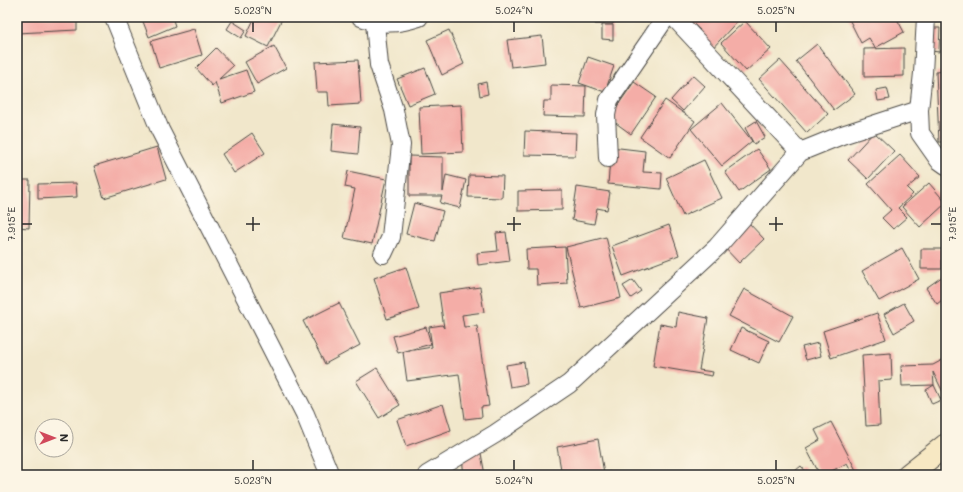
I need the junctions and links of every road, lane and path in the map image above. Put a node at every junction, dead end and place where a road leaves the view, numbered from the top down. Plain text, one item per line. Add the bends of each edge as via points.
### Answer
1 (114, 17) edge
2 (419, 17) edge
3 (666, 17) edge
4 (674, 17) edge
5 (926, 17) edge
6 (368, 20) edge
7 (919, 110) junction
8 (800, 152) junction
9 (608, 158) dead end
10 (946, 165) edge
11 (383, 254) dead end
12 (946, 445) edge
13 (330, 475) edge
14 (427, 475) edge
15 (908, 475) edge

1 - 13 street via 160,130 305,414
2 - 6 street via 401,23
3 - 9 street via 609,100 606,115
4 - 8 street
5 - 7 street
6 - 11 street via 394,110 401,145 391,237
7 - 8 street via 842,135
7 - 10 street via 920,132 939,160
8 - 14 street via 717,247 569,384 495,434
12 - 15 street

